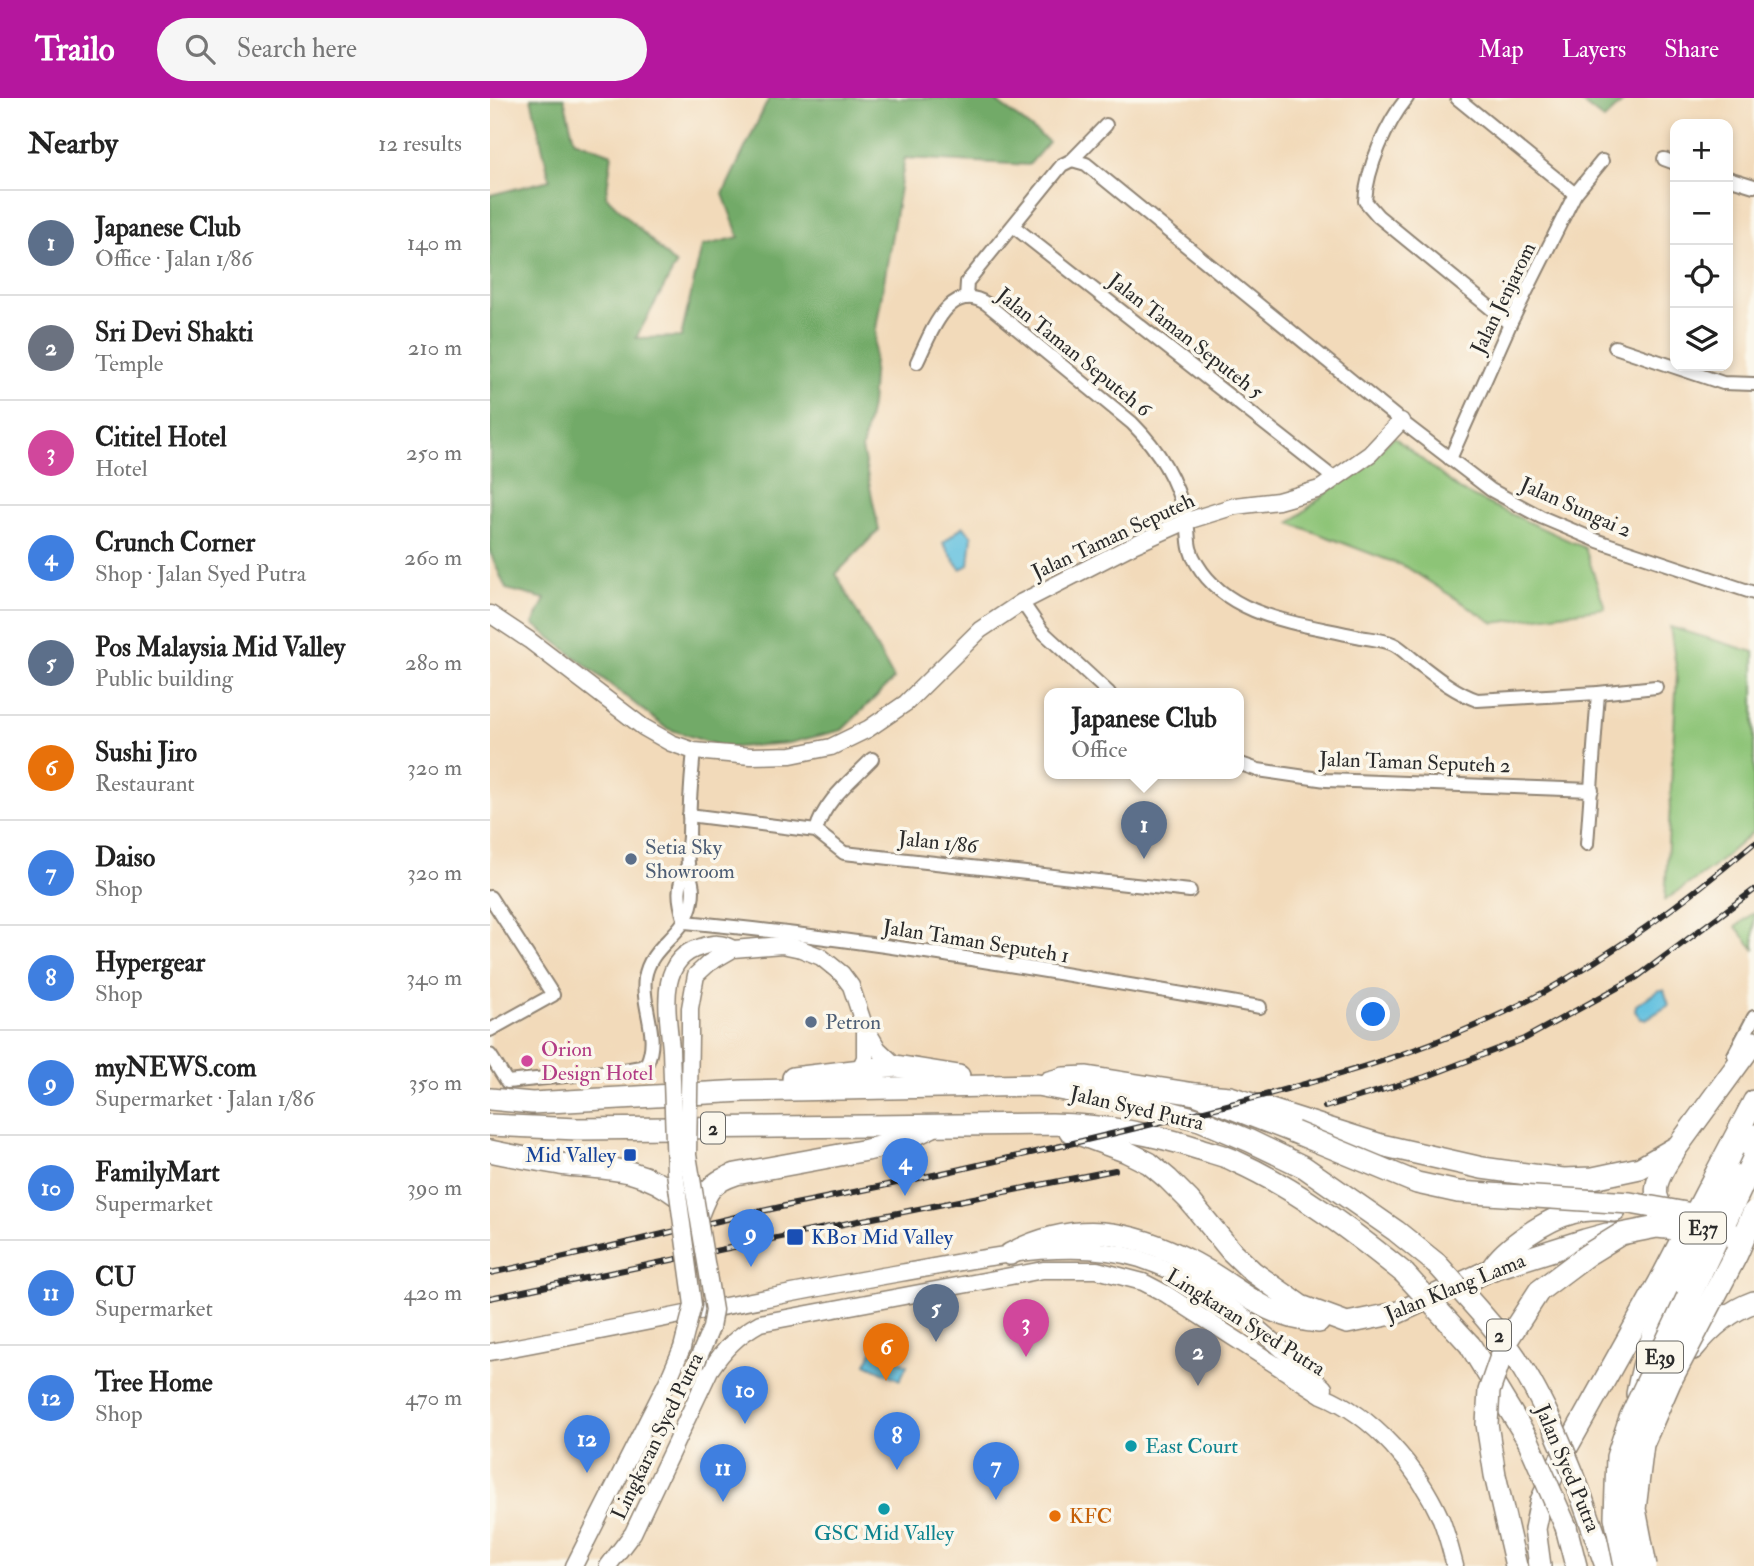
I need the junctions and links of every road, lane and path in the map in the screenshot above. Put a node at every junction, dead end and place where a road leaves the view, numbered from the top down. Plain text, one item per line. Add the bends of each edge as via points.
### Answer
1 (1407, 98) edge
2 (1457, 98) edge
3 (1106, 125) dead end
4 (1072, 160) junction
5 (1602, 161) dead end
6 (1733, 180) edge
7 (1754, 186) edge
8 (1575, 194) junction
9 (1013, 226) junction
10 (966, 298) junction
11 (1510, 324) junction
12 (1615, 347) dead end
13 (917, 362) dead end
14 (1754, 384) edge
15 (1401, 421) junction
16 (1450, 459) junction
17 (1335, 479) junction
18 (1187, 521) junction
19 (1754, 593) edge
20 (1022, 602) junction
21 (490, 614) edge
22 (1656, 687) dead end
23 (1104, 688) edge
24 (1598, 693) junction
25 (694, 751) junction
26 (872, 759) dead end
27 (1244, 765) edge
28 (1592, 790) junction
29 (689, 815) junction
30 (816, 831) junction
31 (1587, 844) dead end
32 (1190, 891) dead end
33 (490, 897) edge
34 (685, 922) junction
35 (733, 949) junction
36 (1260, 1007) dead end
37 (690, 1009) junction
38 (668, 1014) junction
39 (1754, 1017) edge
40 (864, 1025) junction
41 (490, 1030) edge
42 (1749, 1050) edge
43 (490, 1055) edge
44 (897, 1066) junction
45 (859, 1070) junction
46 (1010, 1085) junction
47 (1037, 1085) junction
48 (762, 1091) junction
49 (1195, 1094) junction
50 (490, 1100) edge
51 (1754, 1101) edge
52 (1052, 1124) junction
53 (490, 1125) edge
54 (936, 1125) junction
55 (1754, 1135) edge
56 (1678, 1146) junction
57 (490, 1151) edge
58 (1754, 1159) edge
59 (1724, 1174) junction
60 (678, 1196) junction
61 (1671, 1216) junction
62 (697, 1217) junction
63 (1753, 1224) edge
64 (1754, 1249) edge
65 (1010, 1254) junction
66 (1490, 1270) junction
67 (1668, 1280) junction
68 (1754, 1301) edge
69 (1347, 1323) junction
70 (490, 1352) edge
71 (1339, 1402) junction
72 (686, 1417) junction
73 (1637, 1562) edge
74 (574, 1566) edge
75 (608, 1566) edge
76 (1455, 1566) edge
77 (1516, 1566) edge
78 (1540, 1566) edge
79 (1576, 1566) edge
80 (1606, 1566) edge

1 - 11 street via 1379,148 1366,181 1365,201
2 - 8 street
3 - 4 street
4 - 9 street via 1062,165
4 - 15 street via 1086,164
5 - 8 street, Jalan Jenjarom
6 - 7 street
8 - 11 street, Jalan Jenjarom
9 - 10 street via 967,282
9 - 17 street, Jalan Taman Seputeh 5
10 - 13 street via 941,313
10 - 18 street, Jalan Taman Seputeh 6 via 987,304 1132,423 1164,460
11 - 16 street, Jalan Jenjarom
12 - 14 street via 1723,383
15 - 16 street, Jalan Sungai 2
15 - 17 street, Jalan Taman Seputeh via 1370,453
16 - 19 street, Jalan Sungai 2 via 1541,517
17 - 18 street, Jalan Taman Seputeh via 1320,489 1279,501 1235,506
18 - 20 street, Jalan Taman Seputeh
18 - 24 street, Jalan Taman Seputeh 6 via 1187,542 1212,585 1232,601 1258,612 1394,644 1458,693 1476,700
20 - 23 street via 1042,631
20 - 25 street, Jalan Taman Seputeh via 980,630 906,703 831,747 791,755
21 - 25 street, Jalan Taman Seputeh via 643,727
22 - 24 street, Jalan Taman Seputeh 6
24 - 28 street
25 - 29 street
26 - 30 street via 828,804
27 - 28 street, Jalan Taman Seputeh 2 via 1326,780
28 - 31 street
29 - 30 street
29 - 34 street via 688,864 679,890
30 - 32 street, Jalan 1/86 via 844,853
33 - 41 street via 553,995
34 - 36 street, Jalan Taman Seputeh 1 via 798,933
34 - 43 street via 648,966 645,999 653,1042 648,1063 624,1070 507,1082
35 - 37 street via 696,975
35 - 38 street via 714,944 682,956 667,985
35 - 40 street via 782,945 821,957 851,986
37 - 38 street via 679,994
37 - 62 street, bridge via 688,1155
38 - 60 street, bridge
39 - 42 street via 1734,1055
40 - 44 street via 878,1049
40 - 45 street via 865,1058
42 - 56 main road
44 - 45 main road
44 - 46 main road
45 - 48 main road via 790,1078
46 - 47 main road, Jalan Syed Putra / 2
46 - 48 main road, Jalan Syed Putra / 2
47 - 49 main road via 1087,1077
47 - 80 main road, Jalan Syed Putra / 2, bridge via 1144,1105 1250,1141 1304,1167 1437,1264 1493,1327 1548,1414
48 - 50 main road, Jalan Syed Putra / 2 via 532,1103
49 - 56 main road via 1230,1097 1381,1145 1482,1168 1563,1179 1640,1168
49 - 63 main road, bridge via 1417,1183 1458,1192 1630,1203
51 - 59 main road, E37
52 - 54 main road, Jalan Syed Putra / 2
52 - 69 main road via 1149,1163 1189,1200 1232,1252 1273,1288 1301,1306
52 - 79 main road, Jalan Syed Putra / 2, bridge via 1156,1135 1234,1160 1351,1230 1404,1273 1470,1345 1528,1440 1566,1527
53 - 54 main road, Jalan Syed Putra / 2 via 577,1129
54 - 62 main road via 902,1142 719,1180 710,1187
55 - 59 main road, E37
56 - 61 main road via 1655,1190 1658,1203
57 - 60 main road via 634,1172 660,1182
58 - 73 highway, E39, bridge via 1631,1418 1618,1457 1616,1517
59 - 67 main road, E37, bridge
60 - 74 street, bridge via 693,1304 682,1348
61 - 63 main road
61 - 66 main road via 1597,1209 1570,1213 1500,1255
62 - 72 street, bridge via 714,1310 696,1364
63 - 73 highway, E39, bridge via 1669,1382 1642,1444 1634,1508
63 - 77 main road, bridge via 1717,1232 1657,1227 1621,1234 1539,1291 1506,1342 1489,1391 1487,1424
64 - 66 main road, Jalan Klang Lama via 1646,1234 1607,1234
65 - 69 main road, Jalan Klang Lama via 1036,1241 1079,1232 1134,1238 1194,1263 1267,1310 1302,1320
65 - 70 street
65 - 71 street via 1111,1252 1169,1270 1235,1310
66 - 69 main road, Jalan Klang Lama via 1397,1313
67 - 73 main road via 1640,1375 1629,1451 1630,1524
67 - 78 main road via 1559,1462 1541,1501 1535,1529
68 - 73 main road via 1708,1330 1676,1370 1650,1422 1638,1481
71 - 72 street, Lingkaran Syed Putra via 1143,1282 1097,1270 1043,1270 760,1323 721,1353
71 - 76 street, Lingkaran Syed Putra via 1390,1444 1412,1471 1441,1520
72 - 75 street, Lingkaran Syed Putra via 633,1533

